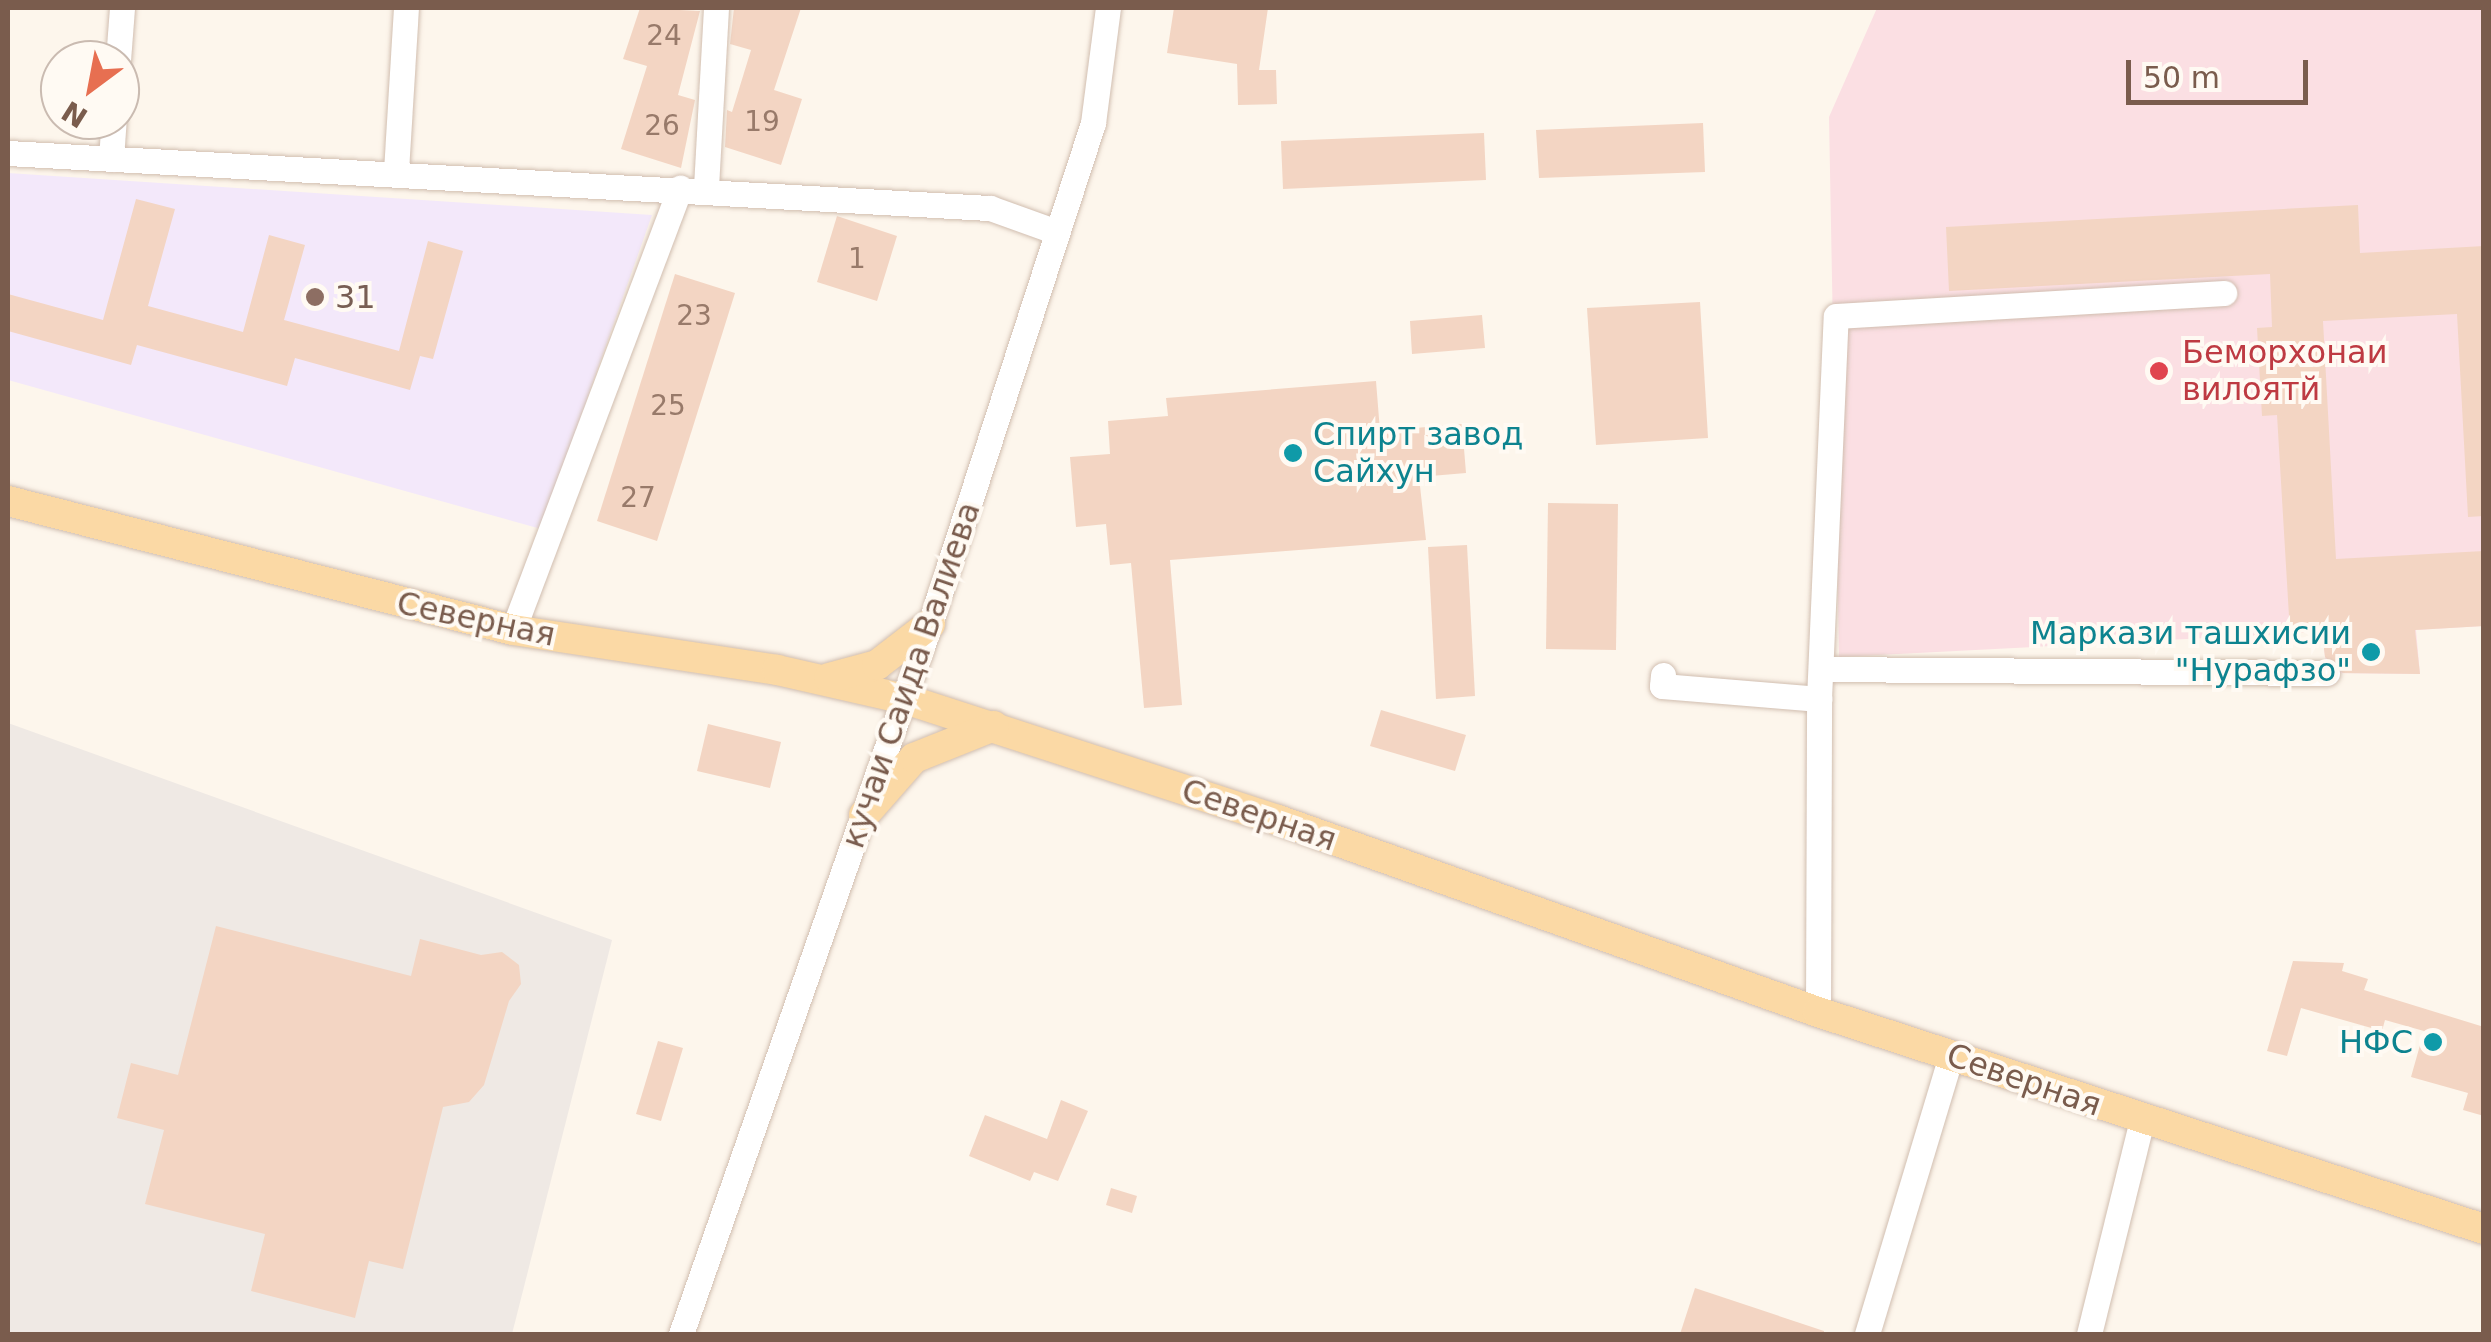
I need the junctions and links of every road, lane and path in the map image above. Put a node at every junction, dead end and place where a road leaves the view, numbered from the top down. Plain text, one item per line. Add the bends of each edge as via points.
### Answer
1 (122, 8) edge
2 (406, 8) edge
3 (716, 8) edge
4 (1108, 8) edge
5 (120, 40) edge
6 (112, 140) edge
7 (8, 153) edge
8 (111, 160) junction
9 (396, 171) junction
10 (693, 187) junction
11 (1057, 232) junction
12 (2224, 292) dead end
13 (8, 502) edge
14 (930, 624) junction
15 (513, 630) junction
16 (1820, 669) junction
17 (2327, 673) dead end
18 (1662, 675) dead end
19 (824, 679) junction
20 (1819, 698) junction
21 (905, 699) junction
22 (995, 726) junction
23 (864, 815) junction
24 (1818, 1012) junction
25 (1951, 1055) junction
26 (2142, 1120) junction
27 (2484, 1229) edge
28 (682, 1334) edge
29 (1867, 1334) edge
30 (2089, 1334) edge

1 - 5 street
2 - 9 street
3 - 10 street
4 - 11 street, кучаи Саида Валиева via 1093,124
6 - 8 street
7 - 8 street
8 - 9 street
9 - 10 street
10 - 11 street via 990,208
10 - 15 street
11 - 14 street, кучаи Саида Валиева
12 - 16 street via 1836,316
13 - 15 main road, Северная
14 - 19 main road via 877,665
14 - 21 street, кучаи Саида Валиева
15 - 19 main road, Северная
16 - 17 street
16 - 20 street
18 - 20 street via 1662,686
19 - 21 main road, Северная
20 - 24 street
21 - 22 main road, Северная
21 - 23 street, кучаи Саида Валиева
22 - 23 main road via 914,758
22 - 24 main road, Северная
23 - 28 street, кучаи Саида Валиева
24 - 25 main road, Северная
25 - 26 main road, Северная
25 - 29 street
26 - 27 main road, Северная
26 - 30 street

